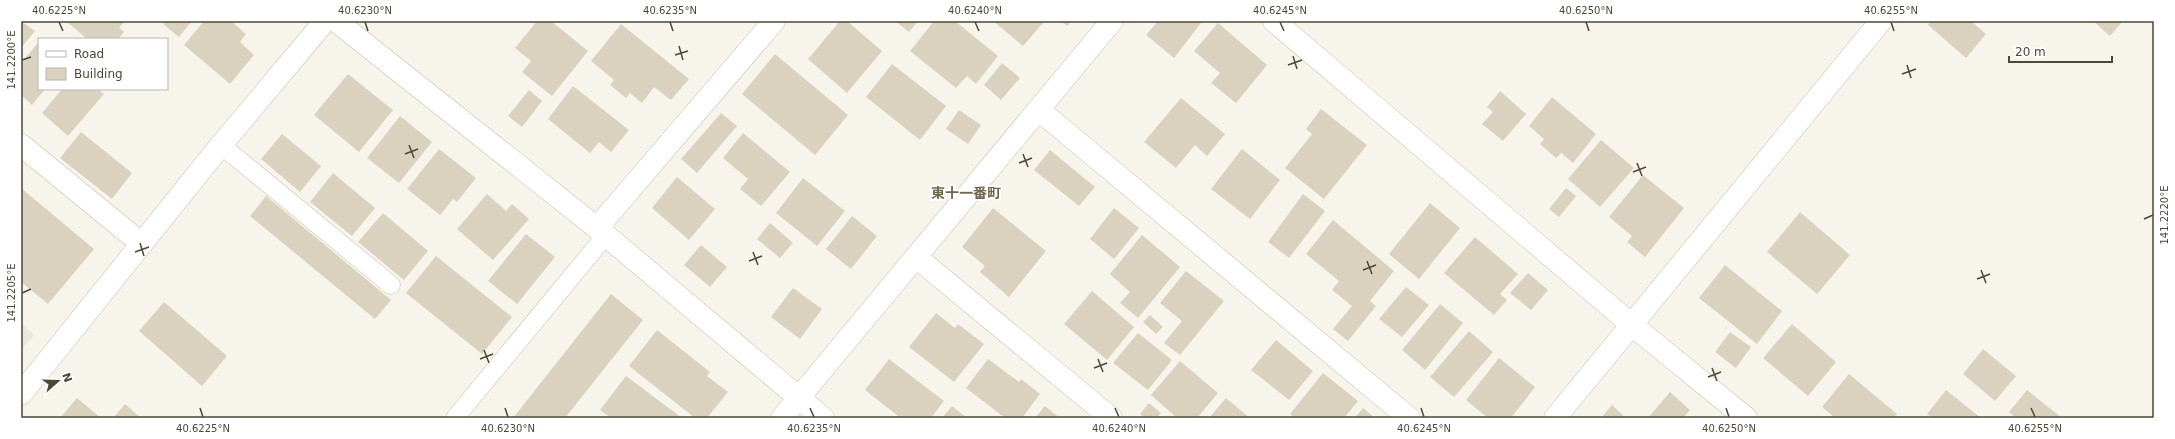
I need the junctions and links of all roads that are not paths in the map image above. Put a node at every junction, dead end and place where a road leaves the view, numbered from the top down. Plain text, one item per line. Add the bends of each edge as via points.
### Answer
1 (325, 21) edge
2 (336, 21) edge
3 (774, 21) edge
4 (1112, 21) edge
5 (1274, 21) edge
6 (1881, 21) edge
7 (1039, 110) junction
8 (21, 145) edge
9 (221, 145) junction
10 (601, 232) junction
11 (142, 244) junction
12 (916, 257) junction
13 (391, 285) dead end
14 (1632, 325) junction
15 (21, 394) edge
16 (798, 398) junction
17 (455, 418) edge
18 (782, 418) edge
19 (823, 418) edge
20 (1111, 418) edge
21 (1409, 418) edge
22 (1555, 418) edge
23 (1746, 418) edge

1 - 9 street
2 - 10 street
3 - 10 street
4 - 7 street
5 - 14 street
6 - 14 street
7 - 12 street
7 - 21 street
8 - 11 street
9 - 11 street
9 - 13 lane
10 - 16 street
10 - 17 lane
11 - 15 street
12 - 16 street
12 - 20 street
14 - 22 street
14 - 23 street
16 - 18 street
16 - 19 street

